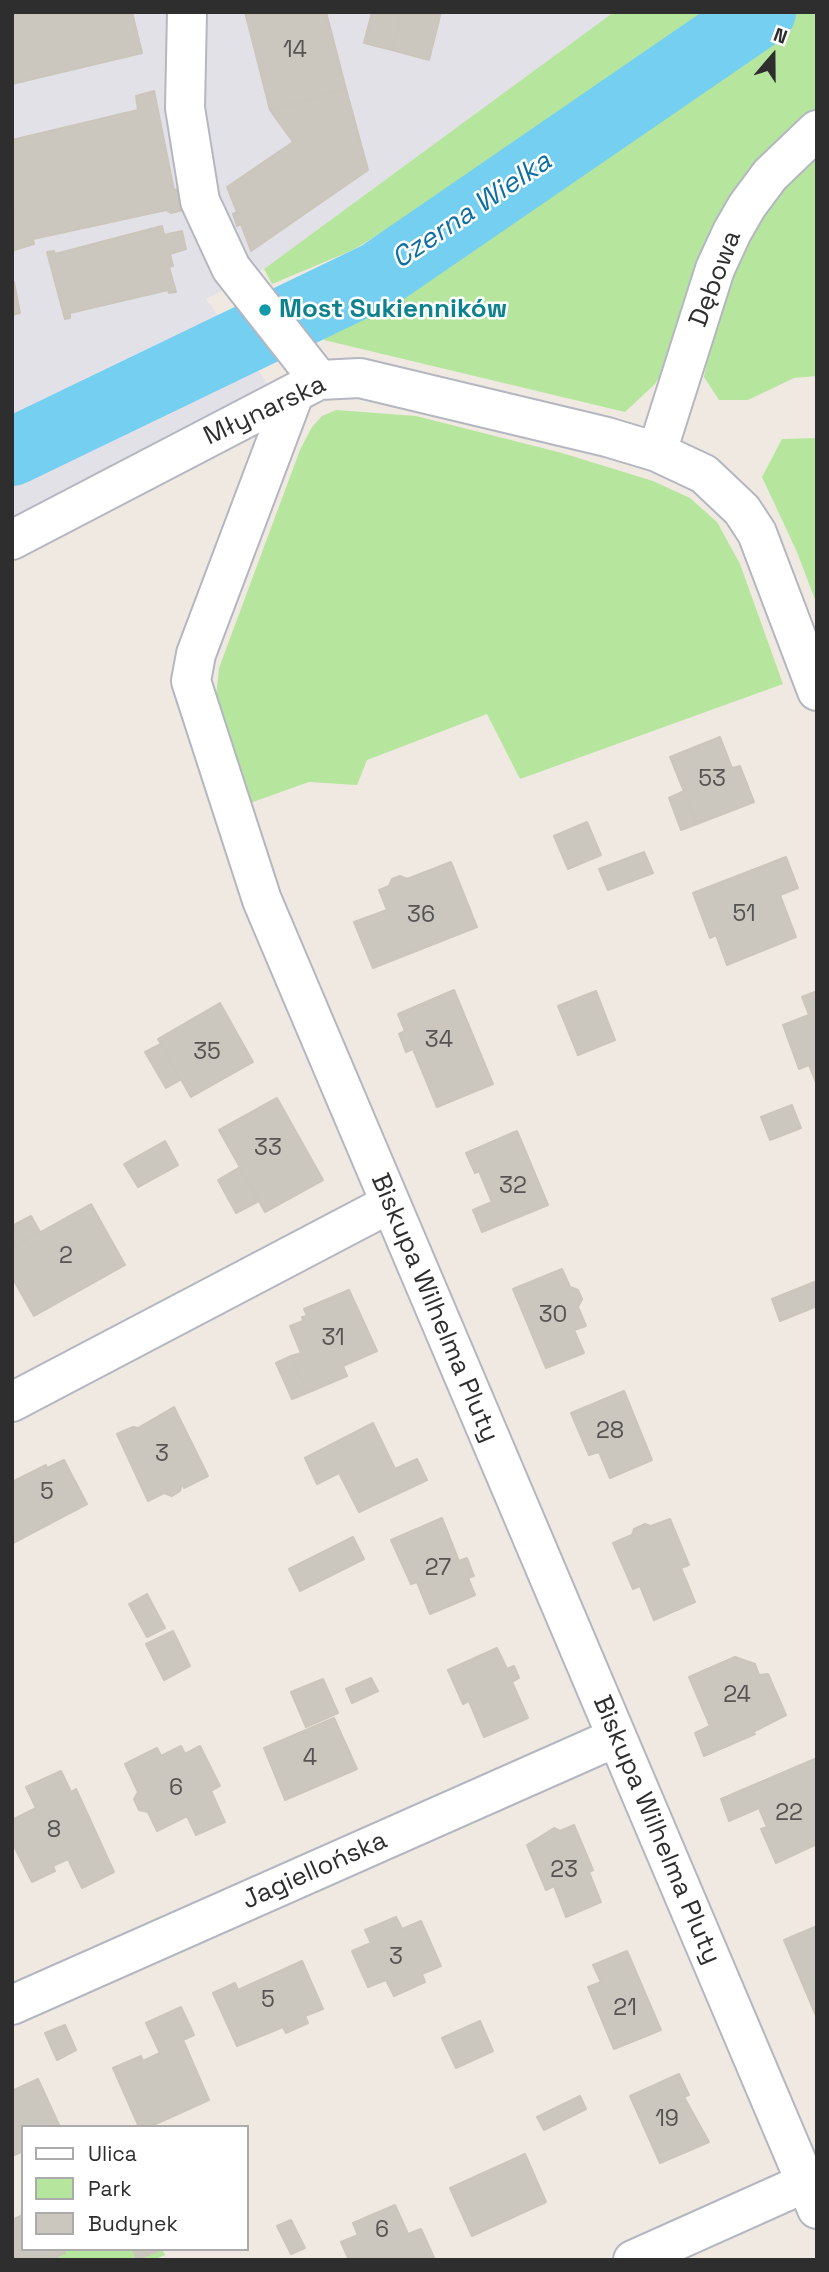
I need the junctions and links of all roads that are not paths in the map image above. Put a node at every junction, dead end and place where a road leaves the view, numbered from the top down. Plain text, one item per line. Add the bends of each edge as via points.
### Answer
1 (187, 12) edge
2 (817, 130) edge
3 (304, 375) junction
4 (657, 452) junction
5 (12, 540) edge
6 (817, 691) edge
7 (389, 1204) junction
8 (12, 1402) edge
9 (617, 1737) junction
10 (12, 2005) edge
11 (811, 2196) edge
12 (634, 2260) edge

1 - 3 street via 185,108 200,201 231,268
2 - 4 street, Dębowa via 770,175 732,232
3 - 4 street, Młynarska via 383,383
3 - 5 street, Młynarska
3 - 7 street, Biskupa Wilhelma Pluty via 196,654 191,681 262,900
4 - 6 street, Młynarska via 704,474 742,510 757,533
7 - 8 street
7 - 9 street, Biskupa Wilhelma Pluty
9 - 10 street, Jagiellońska
9 - 11 street, Biskupa Wilhelma Pluty
11 - 12 street

